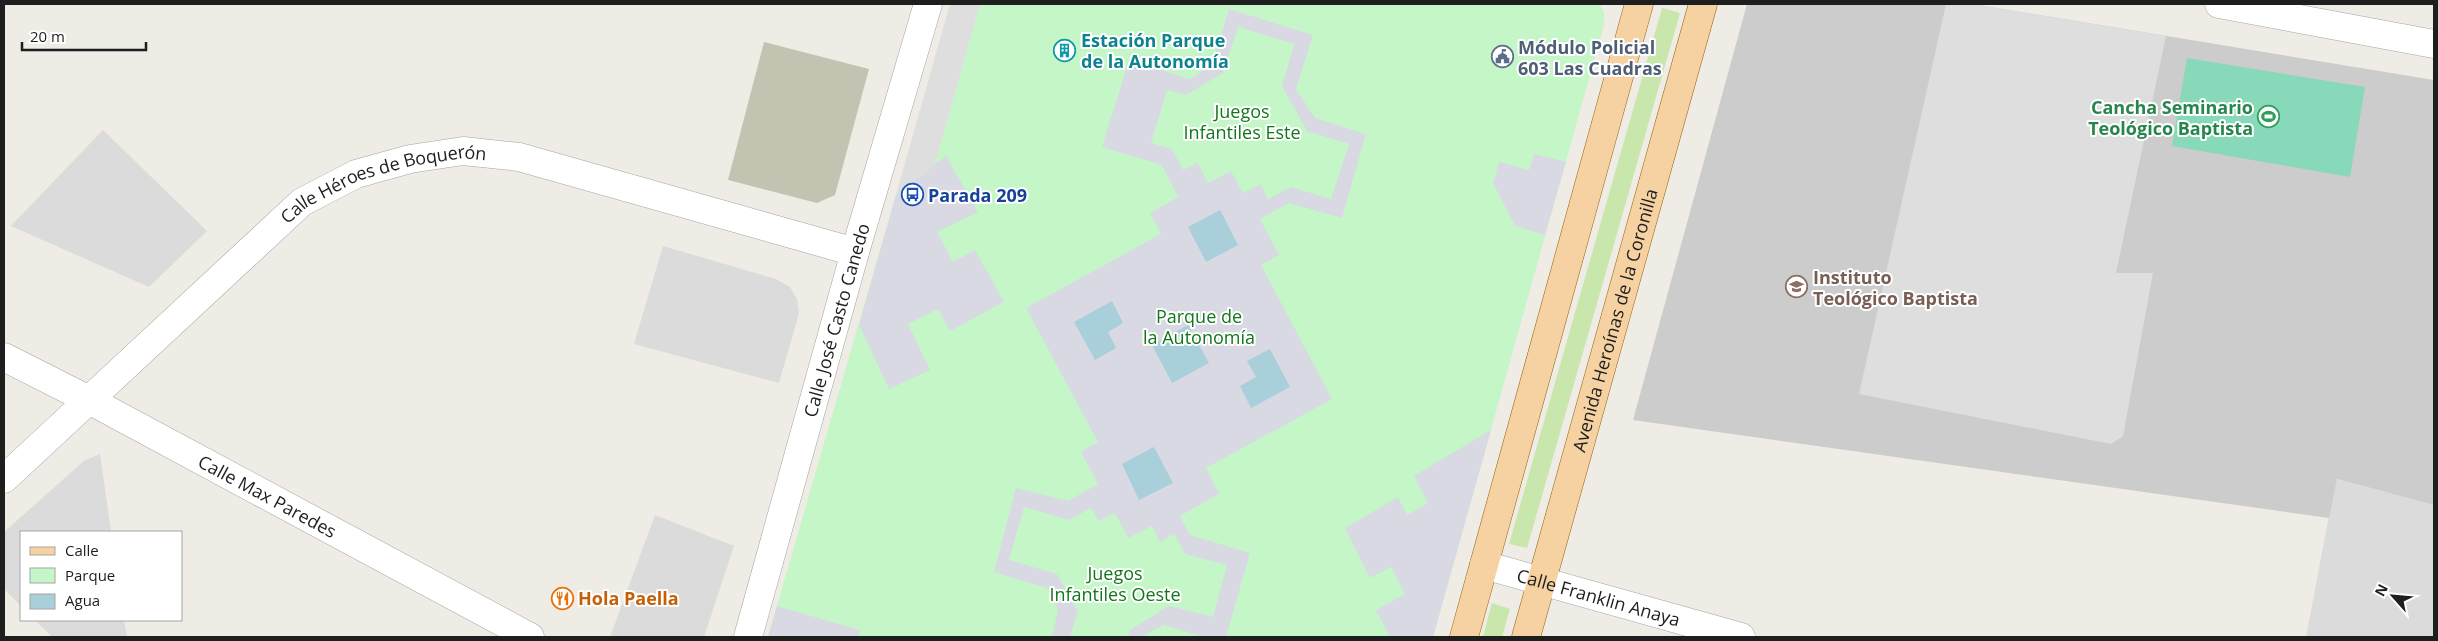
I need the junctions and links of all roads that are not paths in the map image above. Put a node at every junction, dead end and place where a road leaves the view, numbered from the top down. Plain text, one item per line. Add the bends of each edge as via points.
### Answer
1 (928, 4) edge
2 (1639, 4) edge
3 (1703, 4) edge
4 (2219, 4) edge
5 (2434, 44) edge
6 (855, 252) junction
7 (4, 357) edge
8 (89, 400) junction
9 (4, 479) edge
10 (1484, 566) junction
11 (1542, 582) junction
12 (530, 637) edge
13 (748, 637) edge
14 (1464, 637) edge
15 (1526, 637) edge
16 (1740, 637) edge

1 - 6 street, Calle José Casto Canedo
2 - 10 main road
3 - 11 main road, Avenida Heroínas de la Coronilla
4 - 5 street
6 - 8 street, Calle Héroes de Boquerón via 519,157 463,151 410,159 356,174 302,202
6 - 13 street, Calle José Casto Canedo
7 - 8 street, Calle Max Paredes
8 - 9 street, Calle Héroes de Boquerón
8 - 12 street, Calle Max Paredes
10 - 11 street, Calle Franklin Anaya
10 - 14 main road
11 - 15 main road, Avenida Heroínas de la Coronilla
11 - 16 street, Calle Franklin Anaya

